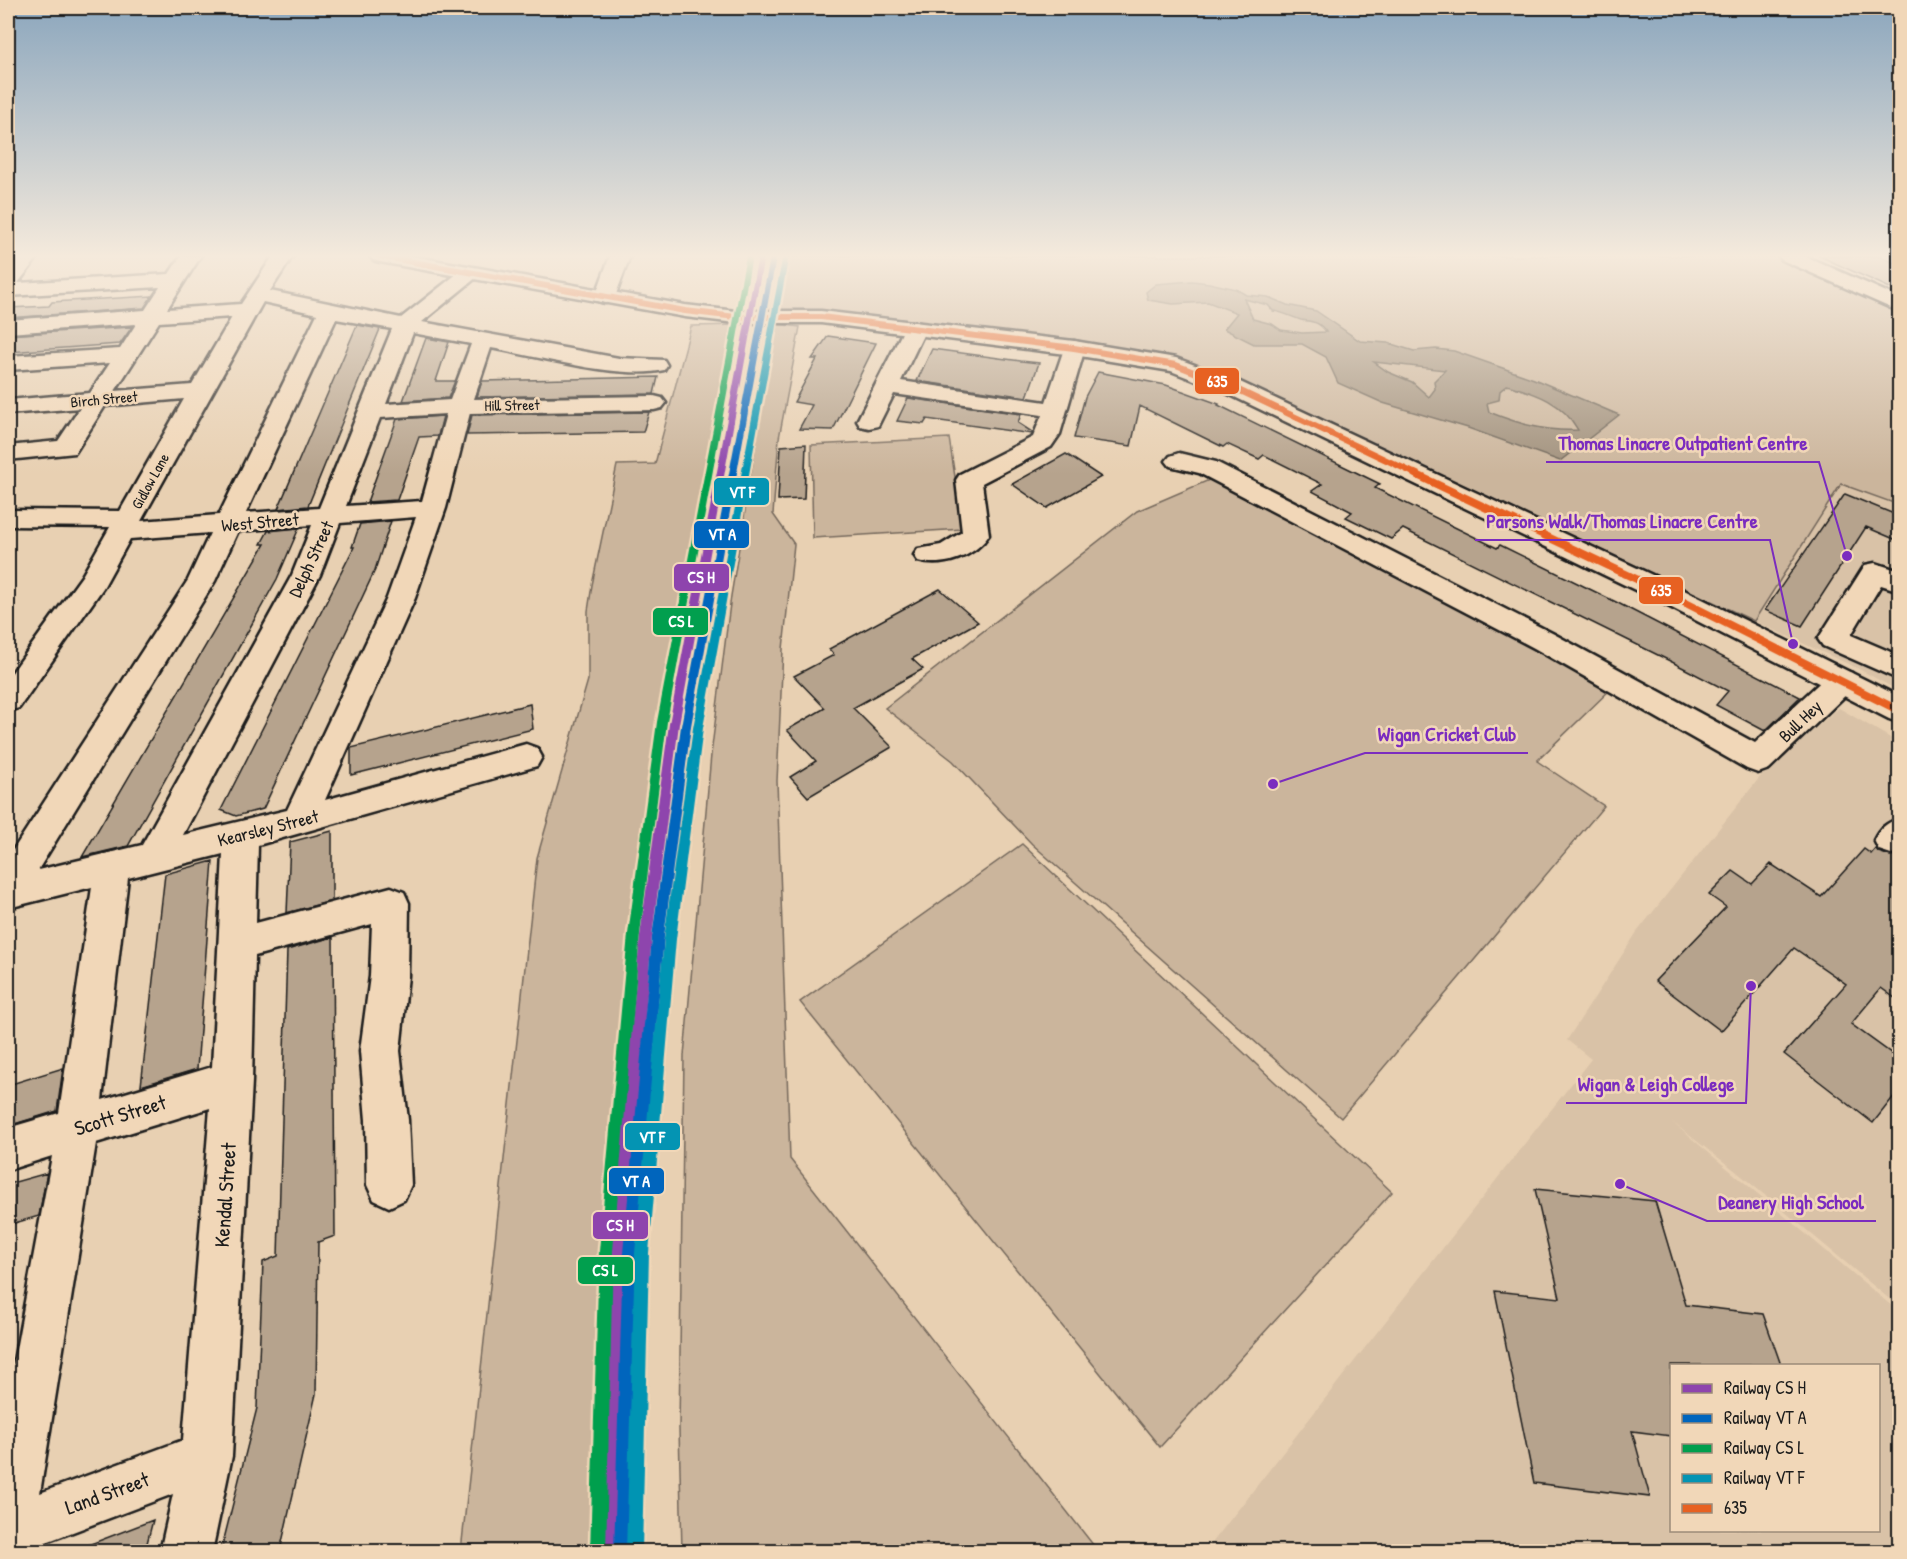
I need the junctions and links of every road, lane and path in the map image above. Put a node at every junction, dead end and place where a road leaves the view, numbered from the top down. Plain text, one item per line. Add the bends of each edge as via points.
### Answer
1 (143, 329) edge
2 (236, 329) edge
3 (320, 329) edge
4 (403, 329) edge
5 (425, 329) edge
6 (915, 329) joint
7 (483, 340) junction
8 (1074, 348) junction
9 (124, 356) junction
10 (8, 363) edge
11 (656, 365) dead end
12 (886, 386) junction
13 (200, 391) junction
14 (97, 399) junction
15 (654, 403) dead end
16 (460, 406) junction
17 (8, 407) edge
18 (1055, 410) junction
19 (370, 412) junction
20 (869, 421) dead end
21 (8, 453) edge
22 (1179, 461) dead end
23 (433, 508) junction
24 (330, 516) junction
25 (8, 518) edge
26 (125, 525) junction
27 (226, 525) junction
28 (928, 555) dead end
29 (1899, 582) edge
30 (1899, 669) edge
31 (1841, 681) junction
32 (8, 700) edge
33 (1899, 711) edge
34 (526, 757) dead end
35 (299, 821) junction
36 (241, 835) junction
37 (154, 856) junction
38 (112, 867) junction
39 (8, 888) edge
40 (8, 893) edge
41 (238, 944) junction
42 (232, 1081) junction
43 (78, 1128) junction
44 (8, 1149) edge
45 (389, 1185) dead end
46 (207, 1456) junction
47 (8, 1529) edge
48 (186, 1551) edge

1 - 9 street
2 - 13 street, Gidlow Lane
3 - 27 street
4 - 19 street, Delph Street
5 - 7 street
6 - 8 street
6 - 12 street
7 - 11 street via 619,364
7 - 16 street
8 - 18 street
8 - 31 street via 1152,360 1206,375 1670,595
9 - 10 street
9 - 14 street
12 - 18 street
12 - 20 street
13 - 14 street, Birch Street
13 - 26 street, Gidlow Lane
14 - 17 street, Birch Street
14 - 21 street via 66,448
15 - 16 street, Hill Street
16 - 19 street, Hill Street
16 - 23 street
18 - 28 street via 1042,442 969,480 976,535 947,554
19 - 24 street, Delph Street
22 - 31 street, Bull Hey via 1207,467 1534,635 1758,760
23 - 24 street, West Street
23 - 35 street via 401,598
24 - 27 street, West Street
24 - 37 street, Delph Street via 306,575
25 - 26 street, West Street
26 - 27 street, West Street
26 - 32 street, Gidlow Lane via 93,582
27 - 39 street via 201,581
29 - 30 street via 1875,572 1833,639
31 - 33 street
34 - 35 street, Kearsley Street
35 - 36 street, Kearsley Street
36 - 37 street, Kearsley Street
36 - 41 street, Kendal Street
37 - 38 street, Kearsley Street
38 - 40 street, Kearsley Street
38 - 43 street
41 - 42 street, Kendal Street
41 - 45 street via 391,903 389,976 380,1051
42 - 43 street, Scott Street
42 - 46 street, Kendal Street
43 - 44 street, Scott Street
43 - 47 street
46 - 47 street, Land Street
46 - 48 street, Kendal Street

